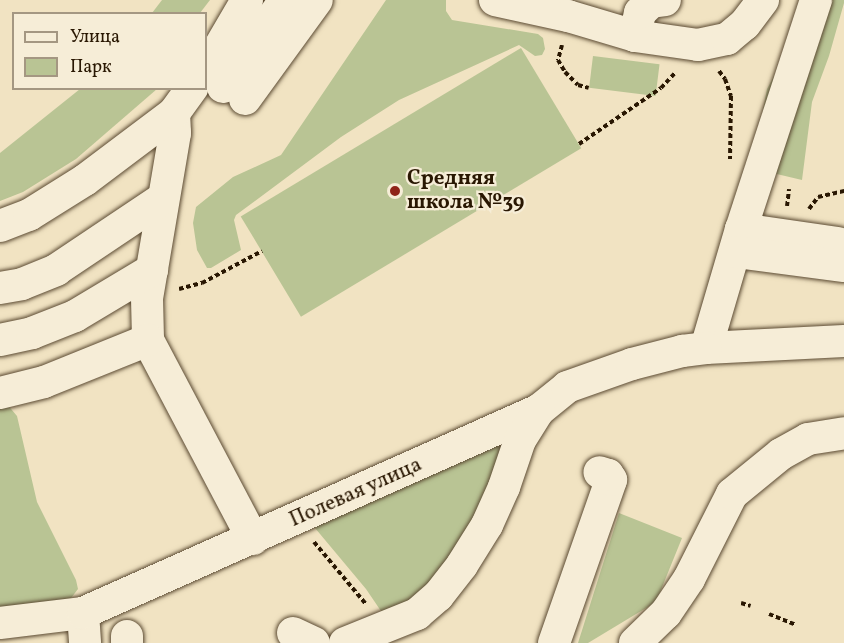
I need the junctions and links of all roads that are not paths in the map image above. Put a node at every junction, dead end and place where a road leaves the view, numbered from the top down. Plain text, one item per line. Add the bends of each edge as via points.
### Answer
1 (247, 0) edge
2 (285, 0) edge
3 (317, 0) edge
4 (495, 0) edge
5 (665, 0) edge
6 (763, 0) edge
7 (816, 0) edge
8 (569, 8) edge
9 (635, 36) junction
10 (225, 85) edge
11 (191, 90) edge
12 (174, 113) junction
13 (162, 199) junction
14 (0, 226) edge
15 (738, 240) junction
16 (841, 254) edge
17 (149, 284) junction
18 (0, 288) edge
19 (0, 340) edge
20 (148, 340) junction
21 (844, 341) edge
22 (706, 348) junction
23 (0, 393) edge
24 (539, 410) junction
25 (844, 433) edge
26 (599, 472) dead end
27 (253, 539) junction
28 (0, 623) edge
29 (84, 628) edge
30 (390, 633) edge
31 (345, 643) edge
32 (554, 643) edge
33 (635, 643) edge

1 - 10 lane
2 - 10 lane
3 - 10 lane
4 - 8 lane
5 - 9 lane via 651,2 640,13
6 - 9 lane via 745,24 727,39 698,45
7 - 15 lane
8 - 9 lane
11 - 12 lane
12 - 13 lane via 175,133
12 - 14 lane via 85,180 29,215
13 - 17 lane
13 - 18 lane via 56,270
15 - 16 lane
15 - 22 lane
17 - 19 lane via 32,333
17 - 20 lane
20 - 23 lane via 44,382
20 - 27 lane
21 - 22 lane, Полевая улица
22 - 24 lane, Полевая улица via 632,364 567,387
24 - 27 lane, Полевая улица
24 - 30 lane via 520,440 487,525 462,565 431,602
25 - 33 lane via 808,439 782,454 732,495 689,579 666,613
26 - 32 lane via 611,480
27 - 29 lane, Полевая улица
28 - 29 lane, Полевая улица
30 - 31 lane

